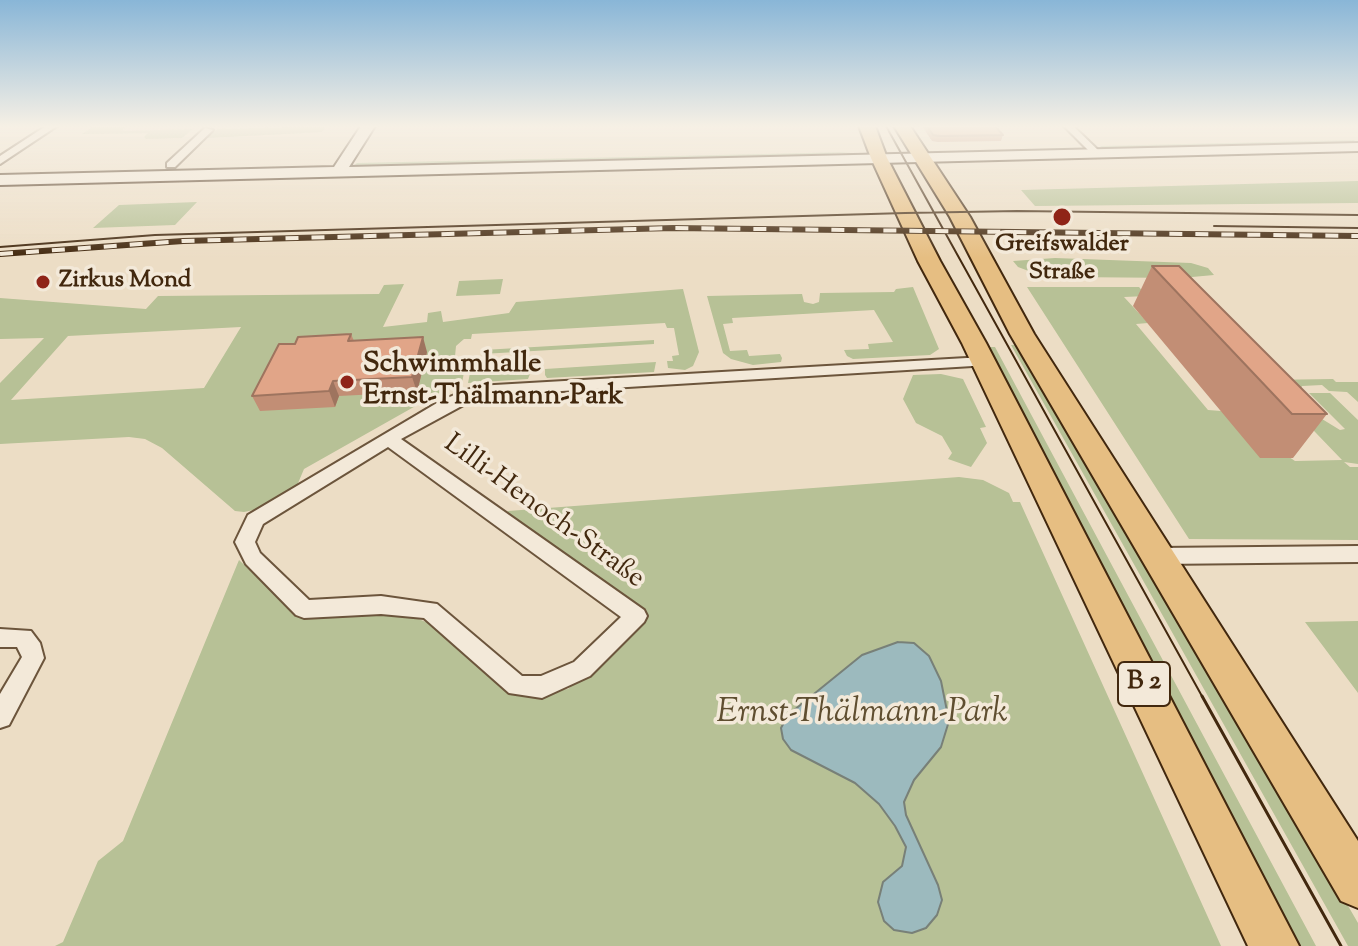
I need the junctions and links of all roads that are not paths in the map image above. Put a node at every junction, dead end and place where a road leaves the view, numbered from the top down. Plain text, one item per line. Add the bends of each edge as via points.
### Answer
1 (163, 170) edge
2 (886, 170) edge
3 (929, 170) edge
4 (0, 180) edge
5 (984, 362) junction
6 (389, 439) junction
7 (1358, 554) edge
8 (1158, 556) junction
9 (0, 638) edge
10 (0, 717) edge
11 (1358, 884) edge
12 (1274, 946) edge

1 - 4 street
2 - 5 main road, B 2
3 - 8 main road
5 - 6 street, Lilli-Henoch-Straße via 486,390 448,404
5 - 12 main road, B 2
6 - 6 street, Lilli-Henoch-Straße via 255,520 245,542 253,558 304,609 381,605 429,610 517,686 542,687 582,669 636,616
7 - 8 street
8 - 11 main road
9 - 10 street via 23,638 33,658

